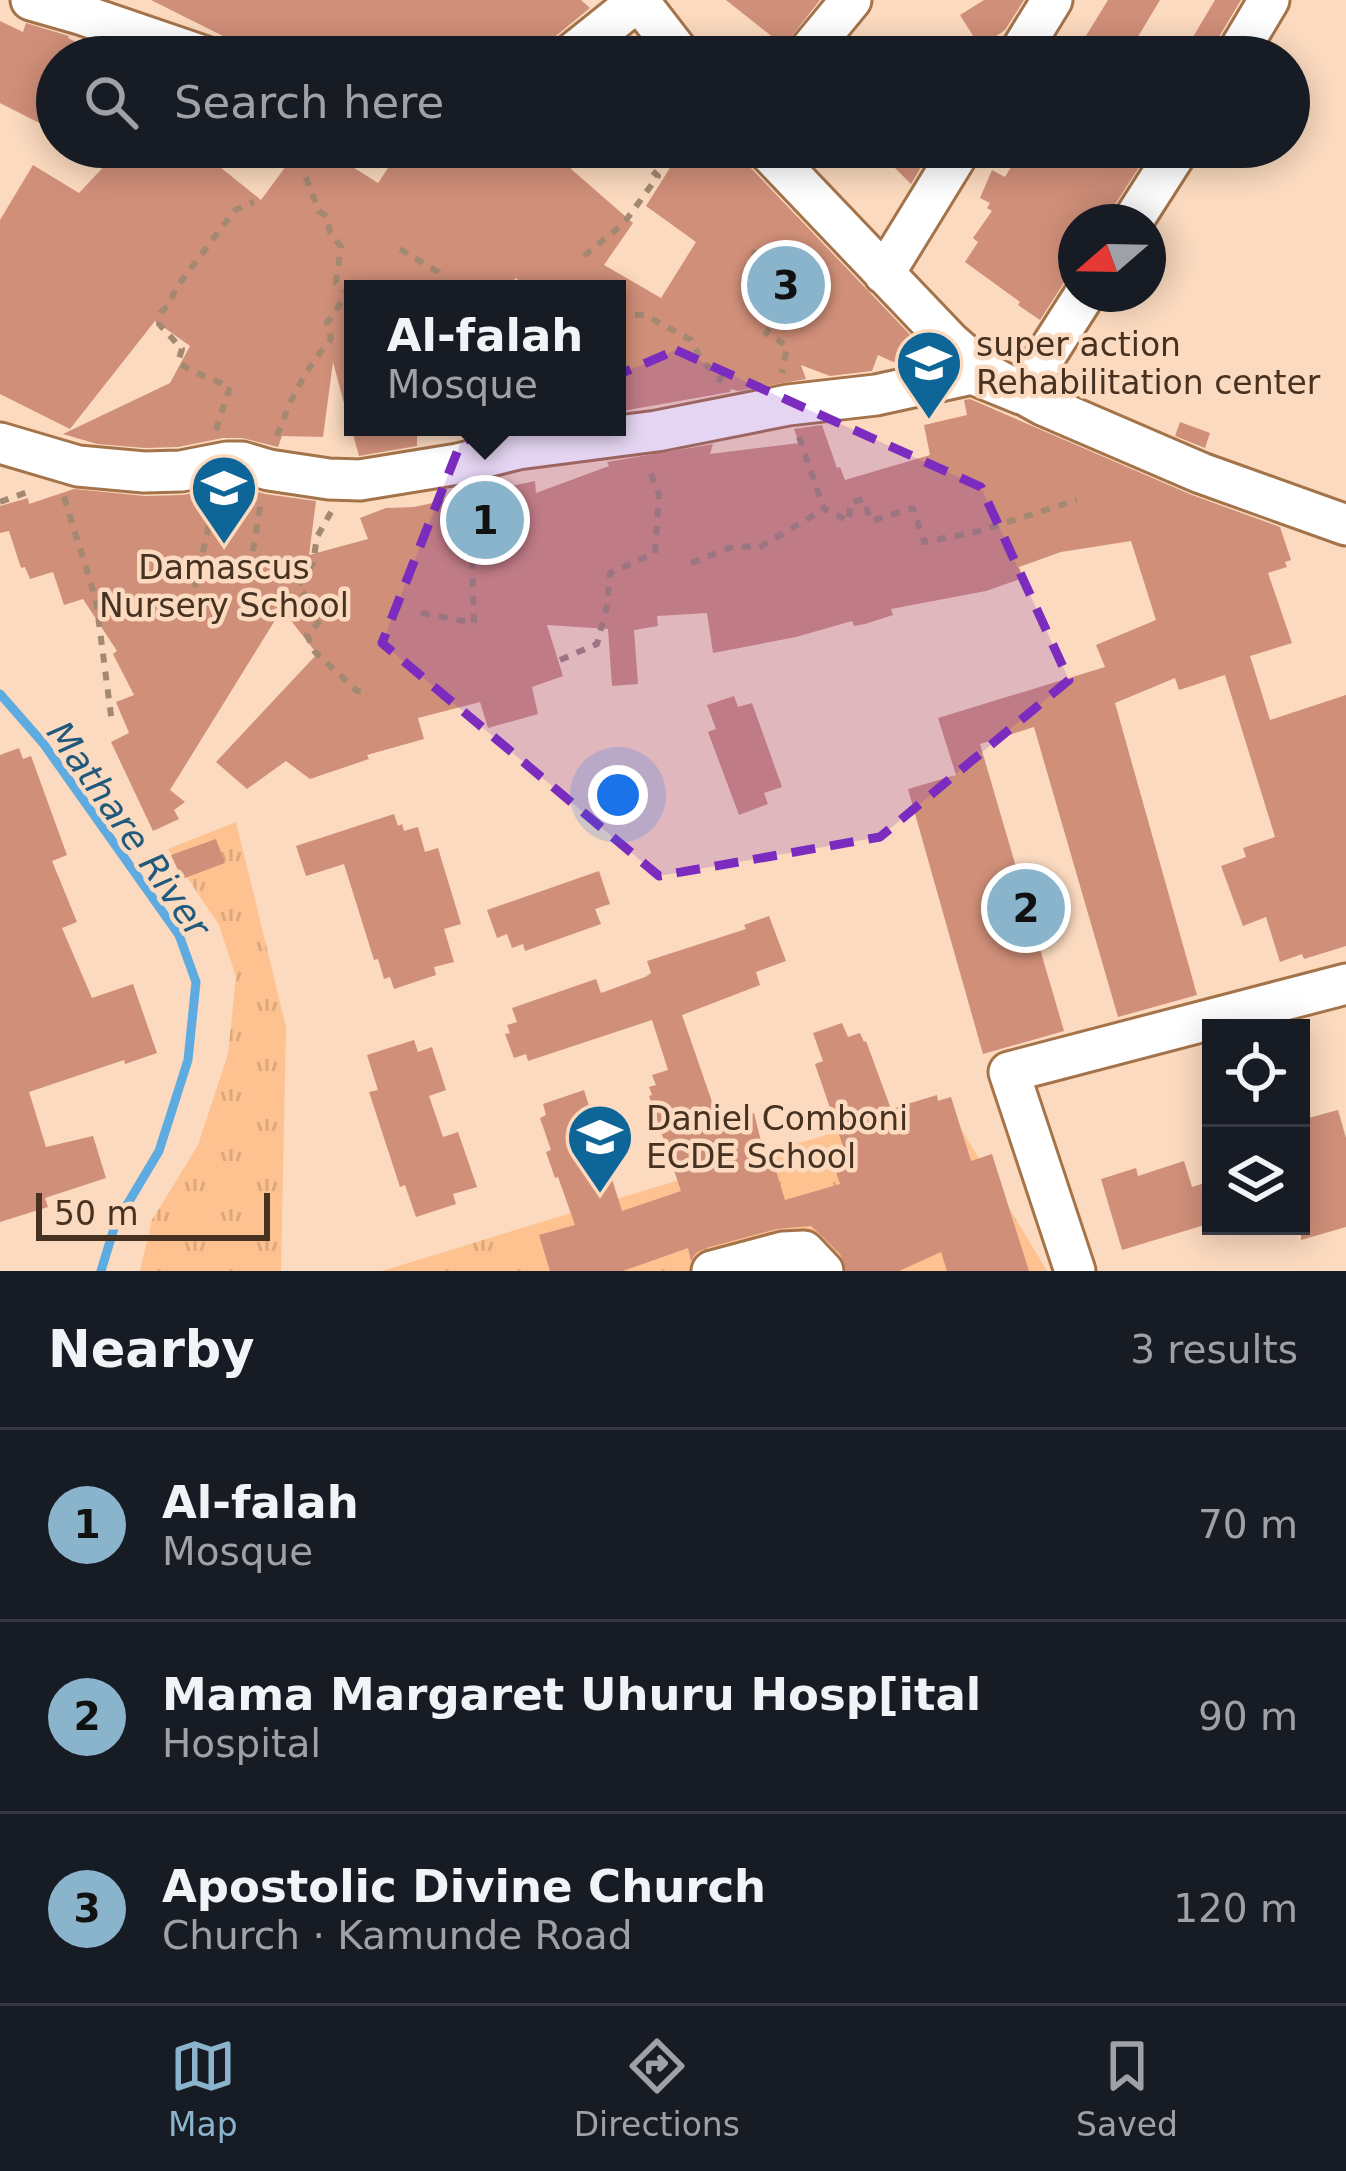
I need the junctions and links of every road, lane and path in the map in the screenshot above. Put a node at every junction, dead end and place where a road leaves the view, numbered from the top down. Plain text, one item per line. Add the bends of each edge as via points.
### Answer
1 (31, 0) edge
2 (639, 0) edge
3 (851, 0) edge
4 (1052, 0) edge
5 (1269, 0) edge
6 (142, 36) edge
7 (594, 36) edge
8 (666, 36) edge
9 (821, 36) edge
10 (1030, 36) edge
11 (1248, 36) edge
12 (649, 168) edge
13 (784, 168) edge
14 (949, 168) edge
15 (1167, 168) edge
16 (304, 170) dead end
17 (254, 202) dead end
18 (1144, 204) edge
19 (400, 248) dead end
20 (752, 251) dead end
21 (584, 256) dead end
22 (884, 274) junction
23 (440, 280) edge
24 (344, 289) edge
25 (344, 298) edge
26 (1073, 312) edge
27 (626, 315) edge
28 (1021, 394) junction
29 (786, 406) junction
30 (716, 418) junction
31 (626, 435) edge
32 (618, 436) edge
33 (0, 443) edge
34 (645, 460) dead end
35 (468, 462) junction
36 (218, 464) junction
37 (269, 470) junction
38 (360, 480) junction
39 (60, 482) dead end
40 (1077, 500) dead end
41 (824, 508) junction
42 (1346, 525) edge
43 (691, 563) dead end
44 (250, 569) dead end
45 (191, 604) dead end
46 (422, 613) dead end
47 (560, 660) dead end
48 (367, 691) dead end
49 (112, 723) dead end
50 (1346, 984) edge
51 (712, 1271) edge
52 (823, 1271) edge
53 (1075, 1271) edge

1 - 6 street
2 - 7 street
2 - 8 street
3 - 9 street
4 - 10 street
5 - 11 street
12 - 21 path via 658,176 624,223
13 - 22 street
14 - 22 street
15 - 18 street
16 - 24 path via 341,247 336,283
17 - 36 path via 235,211 159,316 182,349 178,362 230,387 213,441 223,445
19 - 23 path
20 - 29 path via 798,292 766,333 787,346
22 - 28 street via 950,343
25 - 37 path via 327,323 331,339 292,396
26 - 28 street
27 - 30 path via 645,315 691,340 721,377
28 - 29 street via 972,374
28 - 42 street
29 - 30 street
29 - 41 path
30 - 31 street
32 - 35 street
33 - 36 street via 100,468
34 - 47 path via 659,494 655,553 610,573 597,644
35 - 38 street
35 - 46 path via 474,623
36 - 37 street
36 - 45 path
37 - 38 street
37 - 44 path
38 - 48 path via 363,503 334,507 298,586 322,619 308,635 315,652
39 - 49 path via 96,600
40 - 41 path via 924,542 913,508 871,521 863,500 850,503 849,521
41 - 43 path via 760,547 735,546
50 - 53 street via 1009,1072
51 - 52 street via 804,1251

